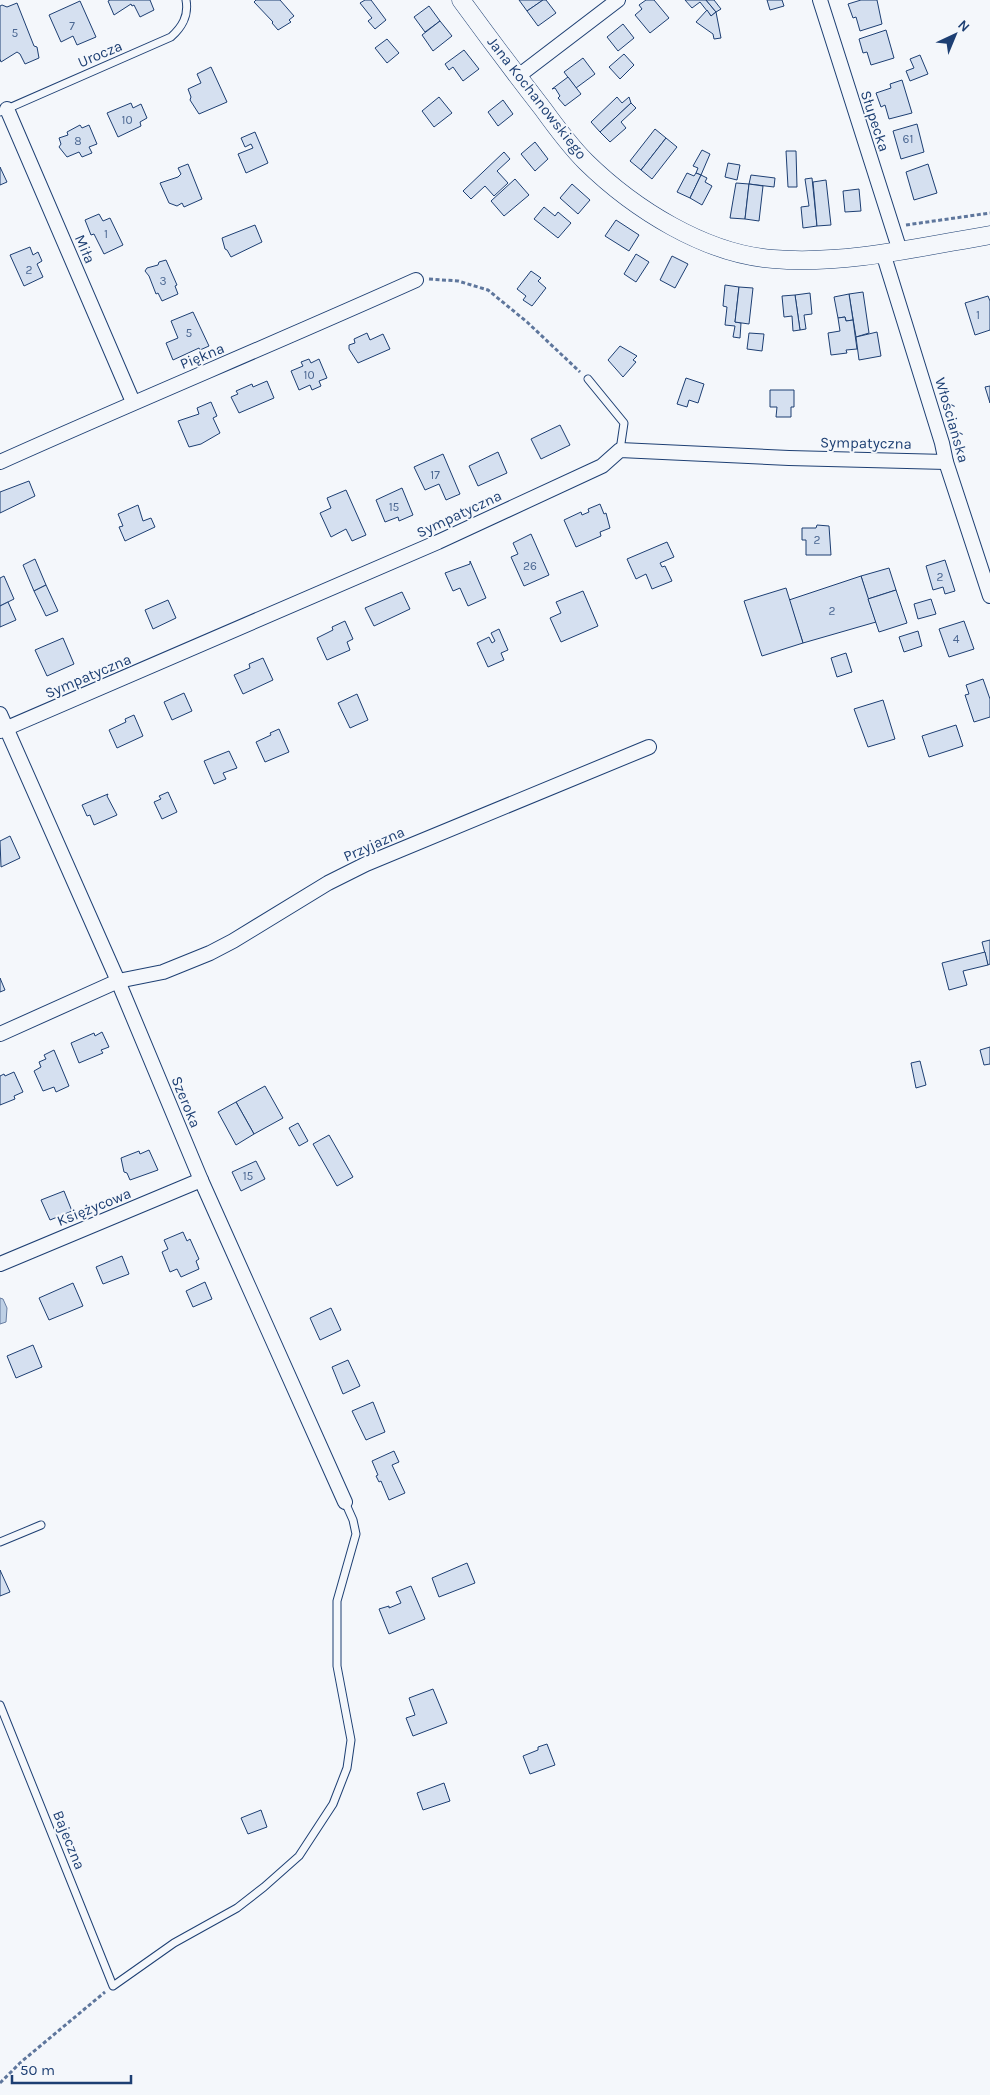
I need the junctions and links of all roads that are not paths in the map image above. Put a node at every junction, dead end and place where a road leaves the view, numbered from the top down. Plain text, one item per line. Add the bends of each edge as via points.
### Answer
1 (186, 0) edge
2 (461, 0) edge
3 (618, 0) edge
4 (820, 0) edge
5 (517, 77) junction
6 (4, 110) edge
7 (990, 235) edge
8 (891, 252) junction
9 (416, 280) road end
10 (588, 379) road end
11 (133, 402) junction
12 (620, 450) junction
13 (0, 462) edge
14 (946, 462) junction
15 (990, 596) edge
16 (0, 714) edge
17 (3, 730) edge
18 (649, 747) dead end
19 (118, 981) junction
20 (0, 1034) edge
21 (201, 1180) junction
22 (0, 1264) edge
23 (345, 1502) joint
24 (41, 1525) dead end
25 (0, 1542) edge
26 (0, 1705) edge

1 - 6 lane, Urocza via 187,13 181,27 171,37
2 - 5 street, Jana Kochanowskiego
3 - 5 street
4 - 8 street, Słupecka via 892,227
5 - 8 street, Jana Kochanowskiego via 584,160 610,184 678,230 739,253 772,259 828,259
6 - 11 street, Miła
7 - 8 street, Jana Kochanowskiego
8 - 14 street, Włościańska
9 - 11 street, Piękna via 258,351
10 - 12 lane via 624,423
11 - 13 street, Piękna
12 - 14 street, Sympatyczna
12 - 17 street, Sympatyczna via 602,466 438,542
14 - 15 street, Włościańska
16 - 17 street, Szeroka
17 - 19 street, Szeroka
18 - 19 street, Przyjazna via 366,864 210,952 164,972
19 - 20 street, Przyjazna
19 - 21 street, Szeroka
21 - 22 street, Księżycowa
21 - 23 street, Szeroka
23 - 26 lane, Bajeczna via 356,1534 337,1601 337,1666 351,1740 347,1768 333,1804 299,1856 264,1888 218,1920 174,1943 113,1986
24 - 25 lane

